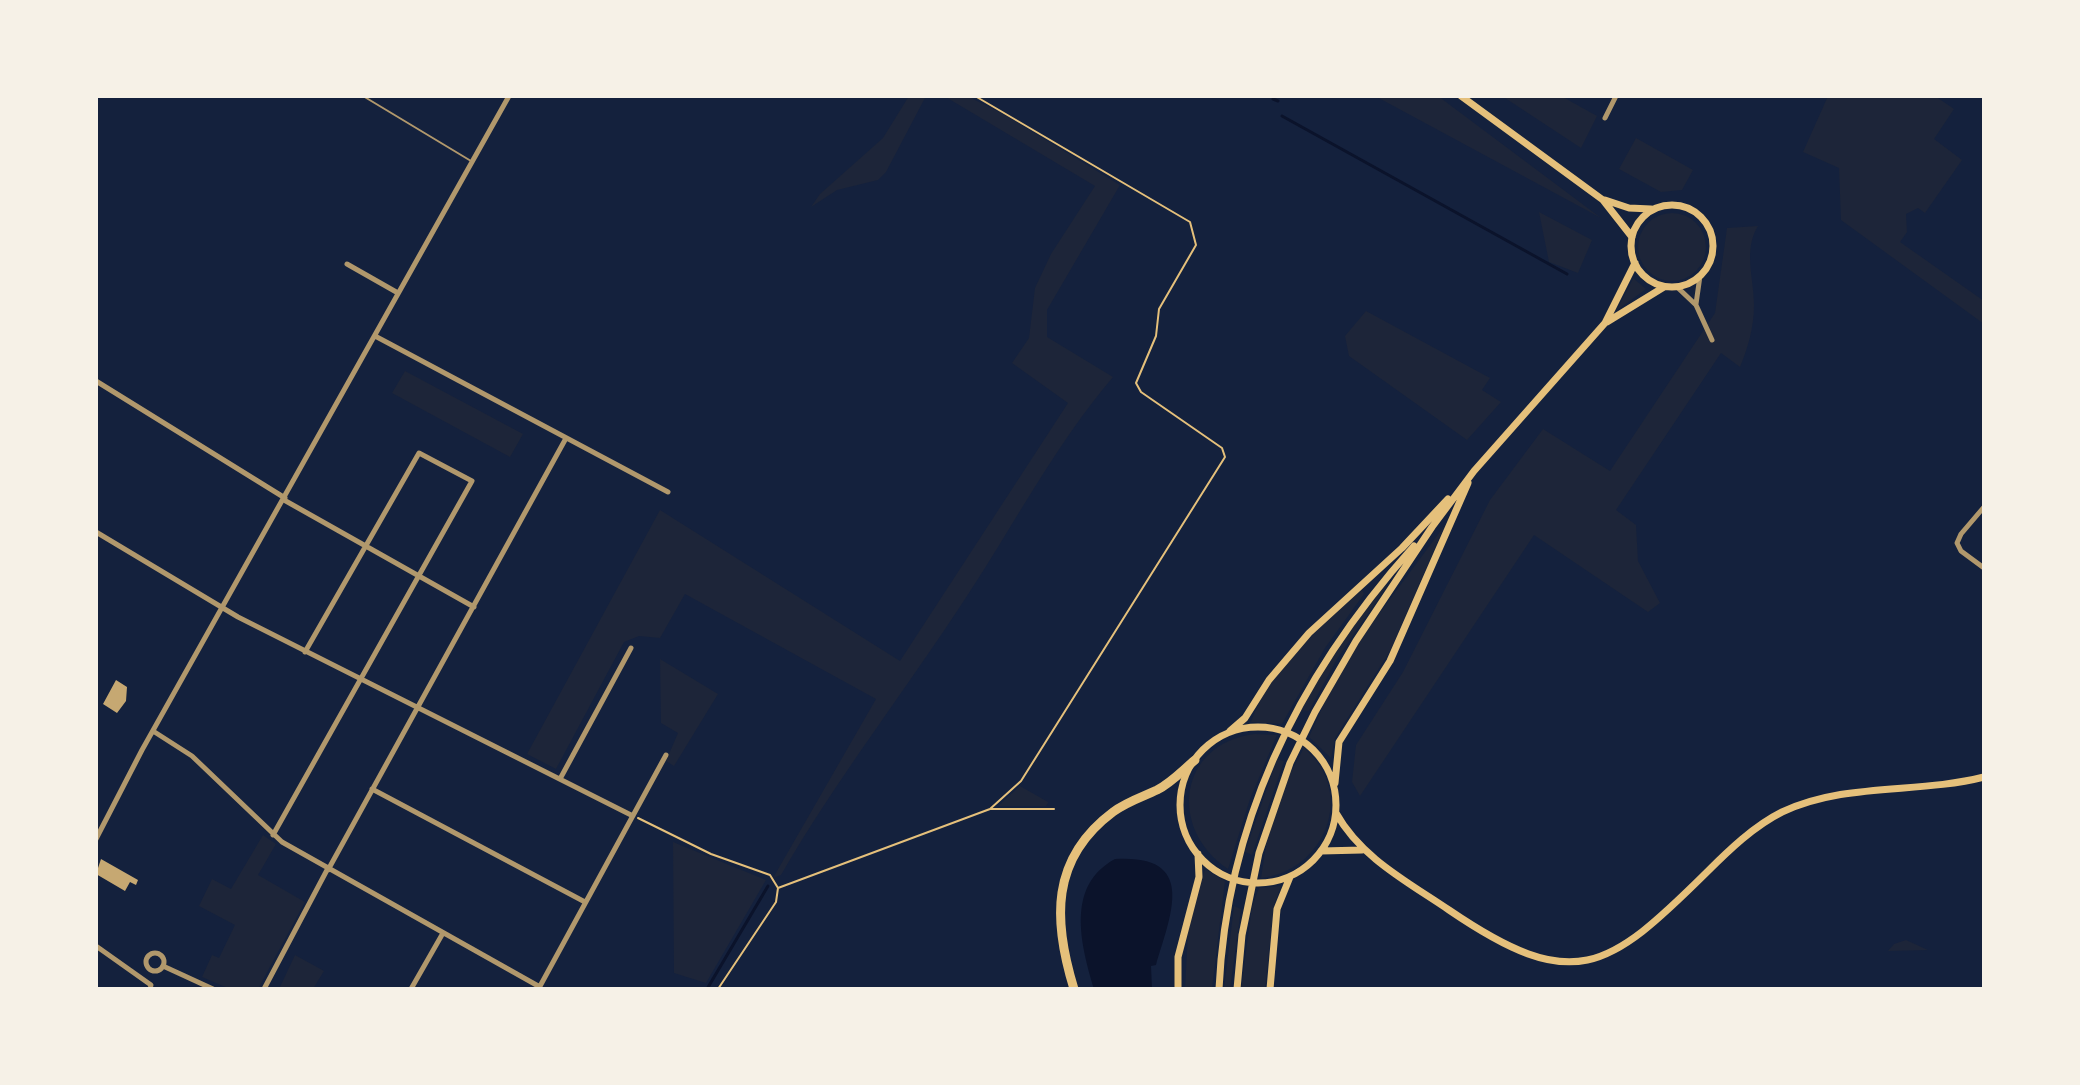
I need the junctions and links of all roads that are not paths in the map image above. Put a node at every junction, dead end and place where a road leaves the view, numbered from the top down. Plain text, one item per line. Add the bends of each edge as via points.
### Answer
1 (363, 96) edge
2 (509, 96) edge
3 (1461, 96) edge
4 (1616, 96) edge
5 (1605, 118) dead end
6 (472, 162) junction
7 (1603, 200) junction
8 (1655, 209) junction
9 (1632, 237) junction
10 (1635, 263) junction
11 (347, 264) dead end
12 (1700, 276) junction
13 (1664, 287) junction
14 (1677, 287) junction
15 (398, 293) junction
16 (1696, 305) junction
17 (1605, 323) junction
18 (375, 336) junction
19 (1712, 340) dead end
20 (96, 381) edge
21 (565, 440) junction
22 (1474, 471) junction
23 (668, 492) dead end
24 (284, 499) junction
25 (1984, 507) edge
26 (1432, 527) junction
27 (96, 532) edge
28 (366, 545) junction
29 (1984, 568) edge
30 (417, 575) junction
31 (474, 607) junction
32 (222, 608) junction
33 (631, 648) dead end
34 (305, 652) junction
35 (361, 679) junction
36 (419, 706) junction
37 (153, 731) junction
38 (1227, 734) junction
39 (666, 755) dead end
40 (1195, 760) junction
41 (1984, 777) edge
42 (560, 779) junction
43 (372, 789) junction
44 (1335, 793) junction
45 (1336, 813) junction
46 (633, 816) junction
47 (273, 835) junction
48 (96, 839) edge
49 (1362, 850) junction
50 (1321, 851) junction
51 (1198, 854) junction
52 (328, 870) junction
53 (1290, 877) junction
54 (585, 902) junction
55 (443, 933) junction
56 (96, 946) edge
57 (163, 966) junction
58 (150, 968) junction
59 (133, 972) junction
60 (151, 987) edge
61 (539, 988) edge
62 (213, 989) edge
63 (264, 989) edge
64 (411, 989) edge
65 (1074, 989) edge
66 (1178, 989) edge
67 (1219, 989) edge
68 (1237, 989) edge
69 (1270, 989) edge

1 - 6 lane
2 - 6 street
3 - 7 main road
4 - 5 street
6 - 15 street
7 - 8 main road
7 - 9 main road
8 - 9 main road
8 - 12 main road via 1681,206 1703,218 1713,254
9 - 10 main road
10 - 13 main road
10 - 17 main road
11 - 15 street
12 - 14 main road
12 - 16 street
13 - 14 main road
13 - 17 main road
14 - 16 street
15 - 18 street
16 - 19 street
17 - 22 main road
18 - 21 street
18 - 24 street
20 - 24 street
21 - 23 street
21 - 31 street
22 - 26 main road
22 - 38 main road via 1402,548 1309,633
22 - 44 main road via 1390,661 1339,742
24 - 28 street
24 - 32 street
25 - 29 street via 1957,543
26 - 67 main road via 1372,593 1297,704 1242,850 1229,903
26 - 68 main road via 1356,641 1290,763 1246,907
27 - 32 street
28 - 30 street
28 - 30 street via 419,453 472,481
28 - 34 street
30 - 31 street
30 - 35 street
31 - 36 street
32 - 34 street
32 - 37 street
33 - 42 street
34 - 35 street
35 - 36 street
35 - 47 street
36 - 42 street
36 - 43 street
37 - 47 street via 192,756
37 - 48 street
38 - 40 main road
38 - 44 main road via 1267,728 1304,742 1330,773
39 - 46 street
40 - 51 main road via 1186,777 1181,818
40 - 65 highway via 1158,789 1114,811 1087,836 1068,867 1060,902 1061,947
41 - 49 main road via 1838,795 1781,813 1723,856 1652,927 1621,949 1568,962 1523,954 1491,939
42 - 46 street
43 - 52 street
43 - 54 street
44 - 45 main road
45 - 49 main road
45 - 50 main road
46 - 54 street
47 - 52 street
49 - 50 main road
50 - 53 main road
51 - 53 main road via 1212,868 1240,880
51 - 66 main road via 1199,877 1178,957
52 - 55 street
52 - 63 street
53 - 69 main road via 1277,909
54 - 61 street
55 - 61 street
55 - 64 street
56 - 59 street
57 - 58 street
57 - 58 street via 157,954 148,957
57 - 62 street
58 - 59 street
58 - 60 street
59 - 60 street

